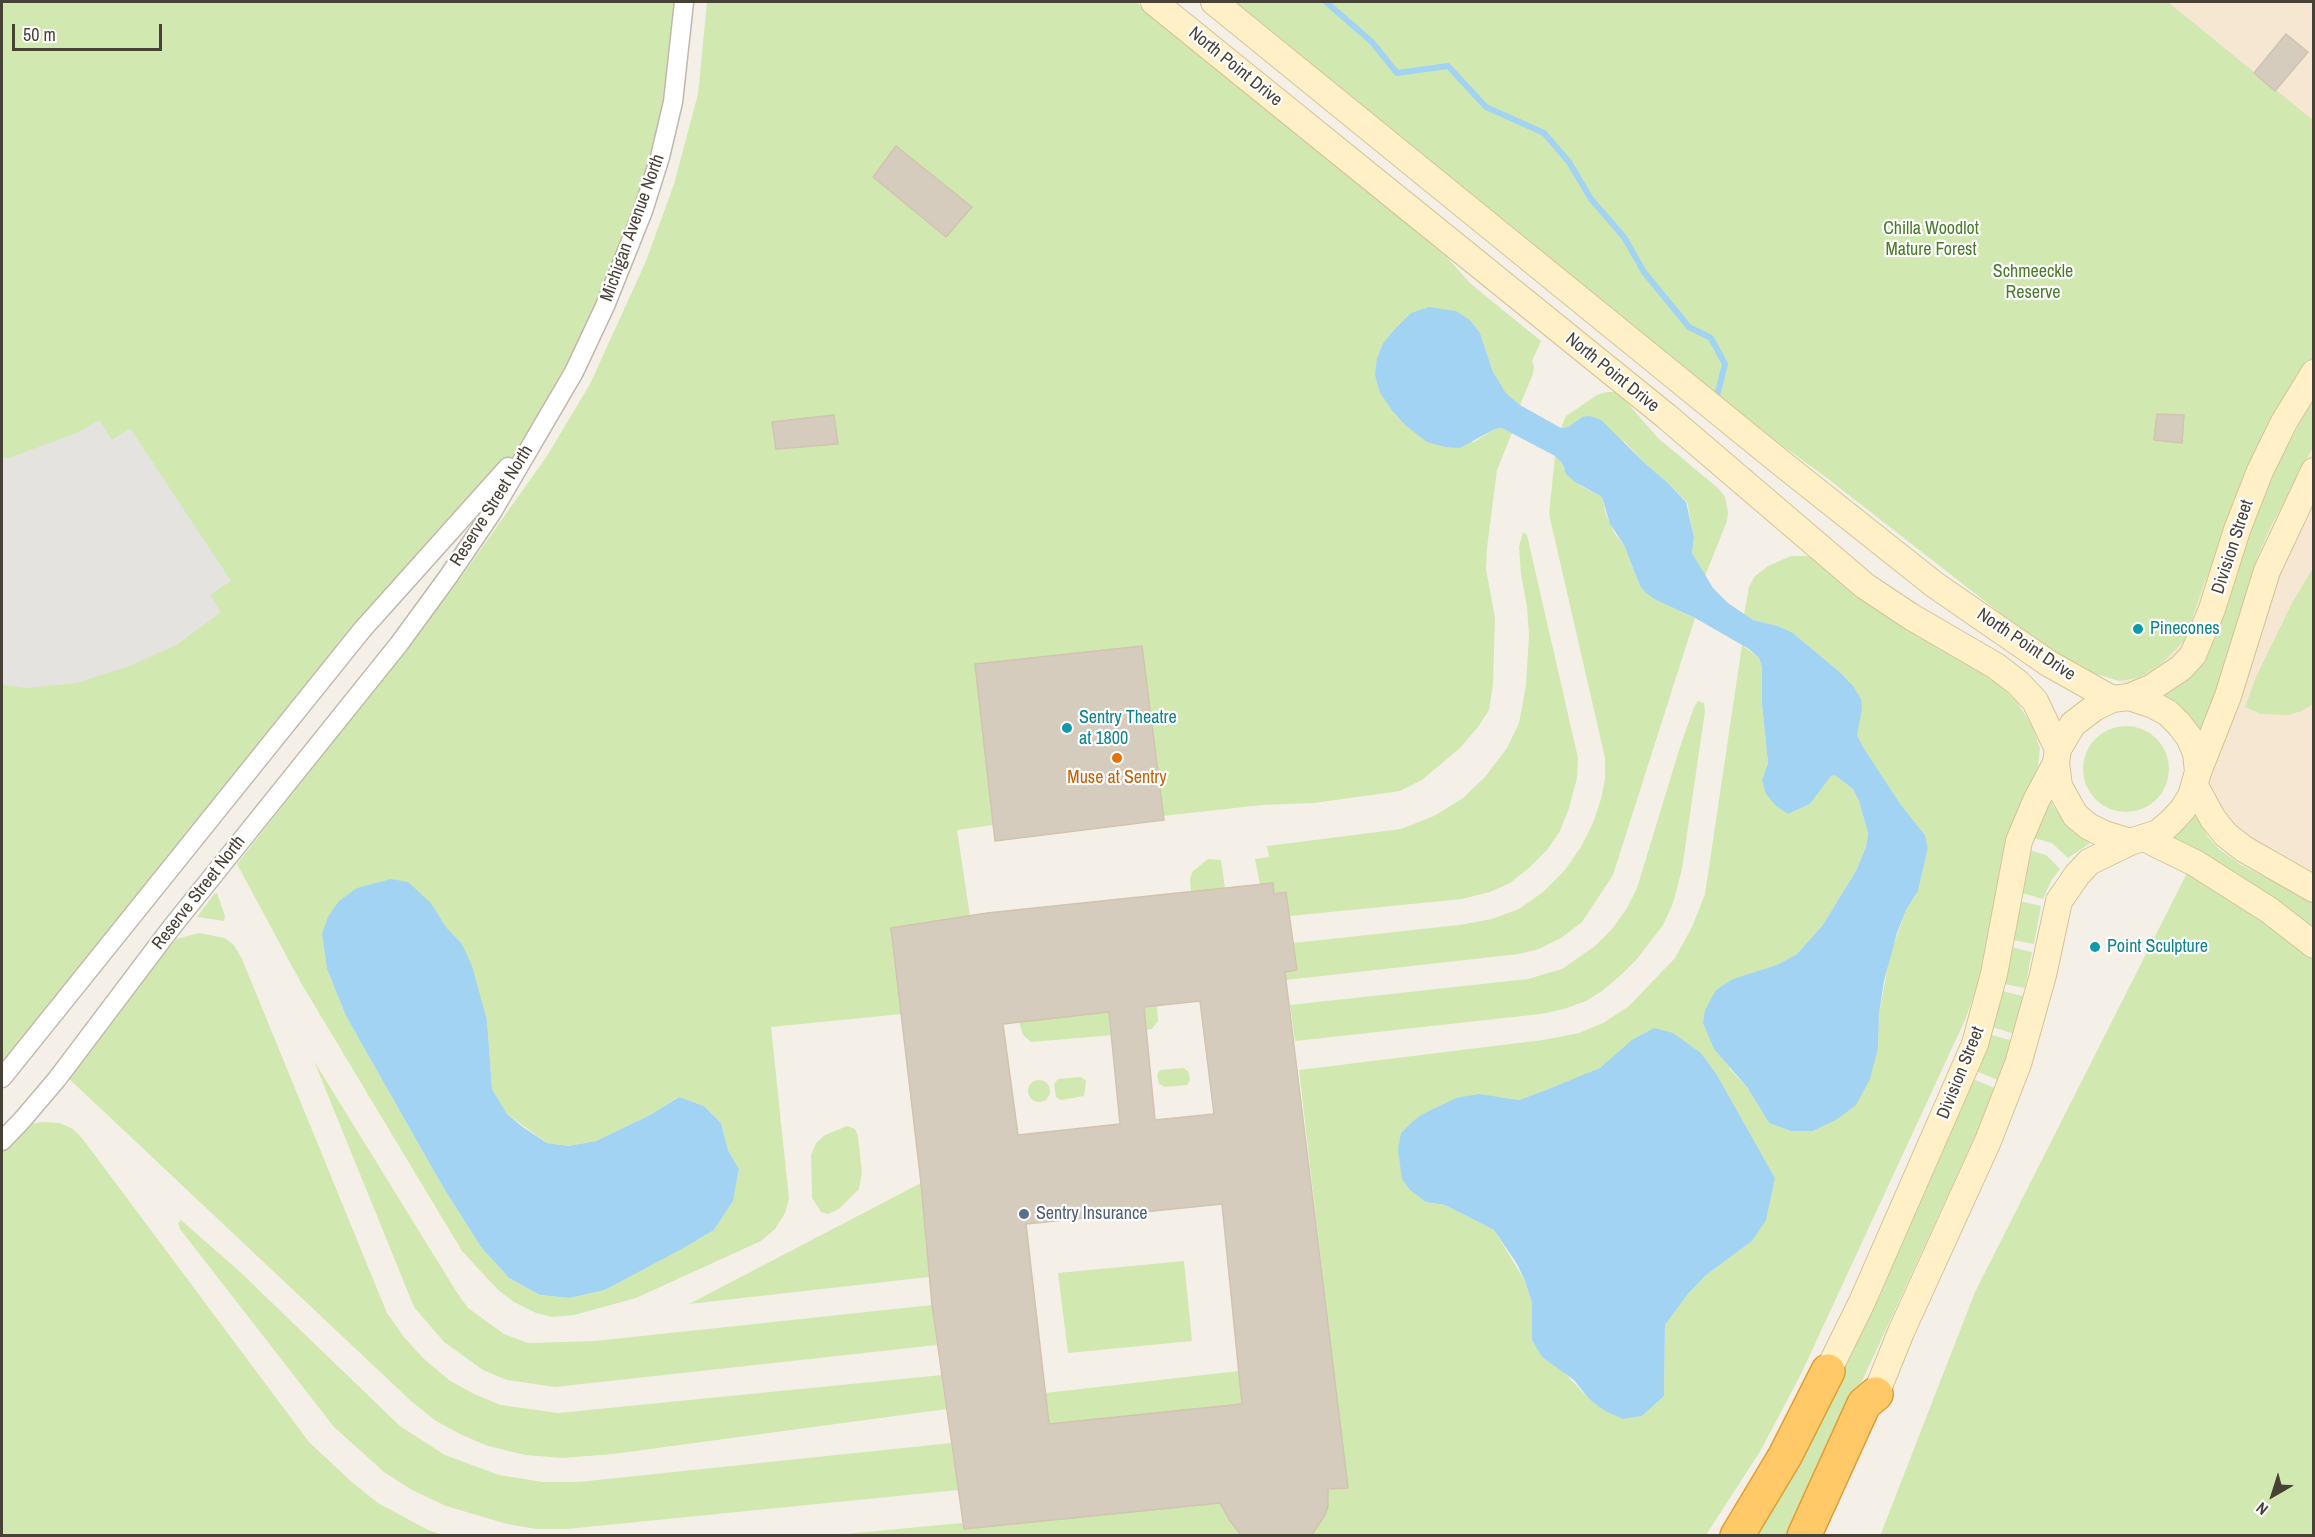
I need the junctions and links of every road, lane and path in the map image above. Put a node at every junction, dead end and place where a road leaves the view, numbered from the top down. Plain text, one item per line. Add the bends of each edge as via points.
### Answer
1 (684, 2) edge
2 (1154, 2) edge
3 (1214, 2) edge
4 (2313, 373) edge
5 (533, 438) junction
6 (2313, 471) edge
7 (2120, 698) junction
8 (2057, 756) junction
9 (2197, 779) junction
10 (2138, 840) junction
11 (2313, 889) edge
12 (2313, 945) edge
13 (2, 1078) edge
14 (2, 1141) edge
15 (1828, 1371) joint
16 (1876, 1394) junction
17 (1737, 1536) edge
18 (1804, 1536) edge
19 (1824, 1536) edge

1 - 5 street, Michigan Avenue North via 673,102 643,212 574,372
2 - 8 street, North Point Drive via 1666,416 1865,586 2018,683 2035,701
3 - 7 street, North Point Drive via 1935,585 2048,663
4 - 7 street, Division Street via 2260,471 2193,655 2151,688
5 - 13 street, Reserve Street North via 362,630
5 - 14 street, Reserve Street North via 491,514 399,644 171,928 57,1079
6 - 9 street via 2267,571
7 - 8 street via 2079,719
7 - 9 street via 2153,705 2179,724 2196,753
8 - 10 street via 2059,786 2075,815 2104,834
8 - 15 street, Division Street via 2019,841 1994,975 1975,1044
9 - 10 street via 2183,810 2158,834
9 - 11 street via 2213,819 2226,835
10 - 12 street via 2170,849 2205,868 2269,909
10 - 16 street via 2090,862 2059,901 2018,1064
15 - 17 highway via 1785,1456
16 - 18 highway via 1864,1404
16 - 19 highway via 1879,1410

